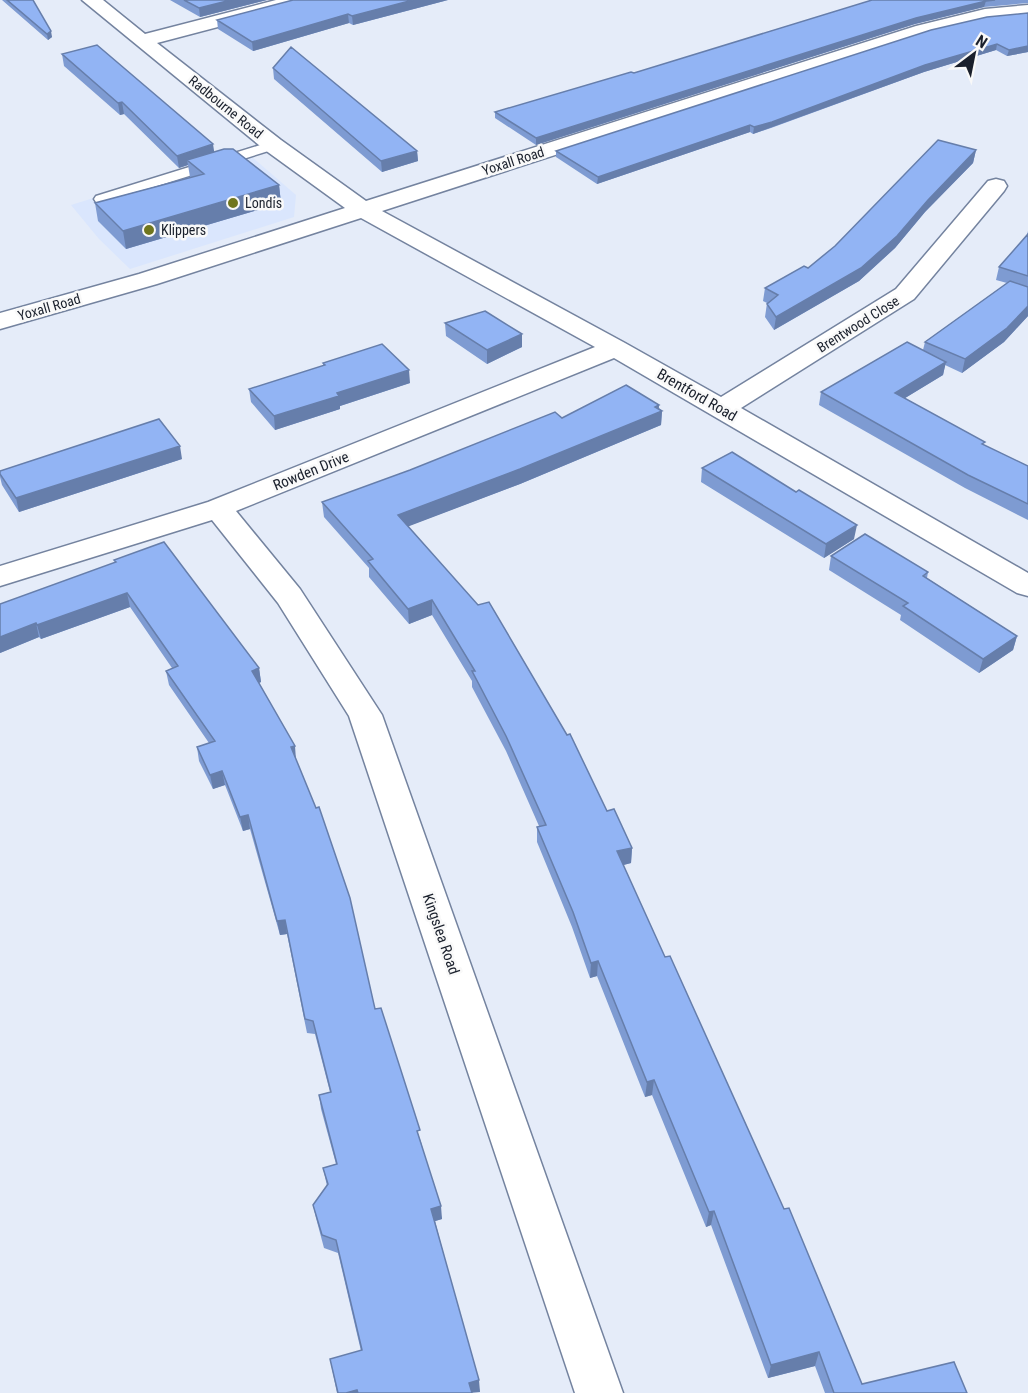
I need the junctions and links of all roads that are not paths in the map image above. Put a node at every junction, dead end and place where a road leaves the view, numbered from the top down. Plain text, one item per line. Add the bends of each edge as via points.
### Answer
1 (92, 0) edge
2 (298, 0) edge
3 (1028, 11) edge
4 (144, 40) junction
5 (273, 145) junction
6 (996, 186) dead end
7 (101, 199) edge
8 (363, 210) junction
9 (0, 321) edge
10 (616, 348) junction
11 (721, 408) junction
12 (218, 508) junction
13 (0, 576) edge
14 (1028, 586) edge
15 (599, 1393) edge

1 - 4 street, Radbourne Road
2 - 4 street
3 - 8 street, Yoxall Road via 985,15 923,30
4 - 5 street, Radbourne Road
5 - 7 lane
5 - 8 street, Radbourne Road
6 - 11 street, Brentwood Close via 905,294
8 - 9 street, Yoxall Road via 148,279
8 - 10 street, Brentford Road
10 - 11 street, Brentford Road
10 - 12 street, Rowden Drive
11 - 14 street, Brentford Road
12 - 13 street, Rowden Drive
12 - 15 street, Kingslea Road via 289,596 365,715

